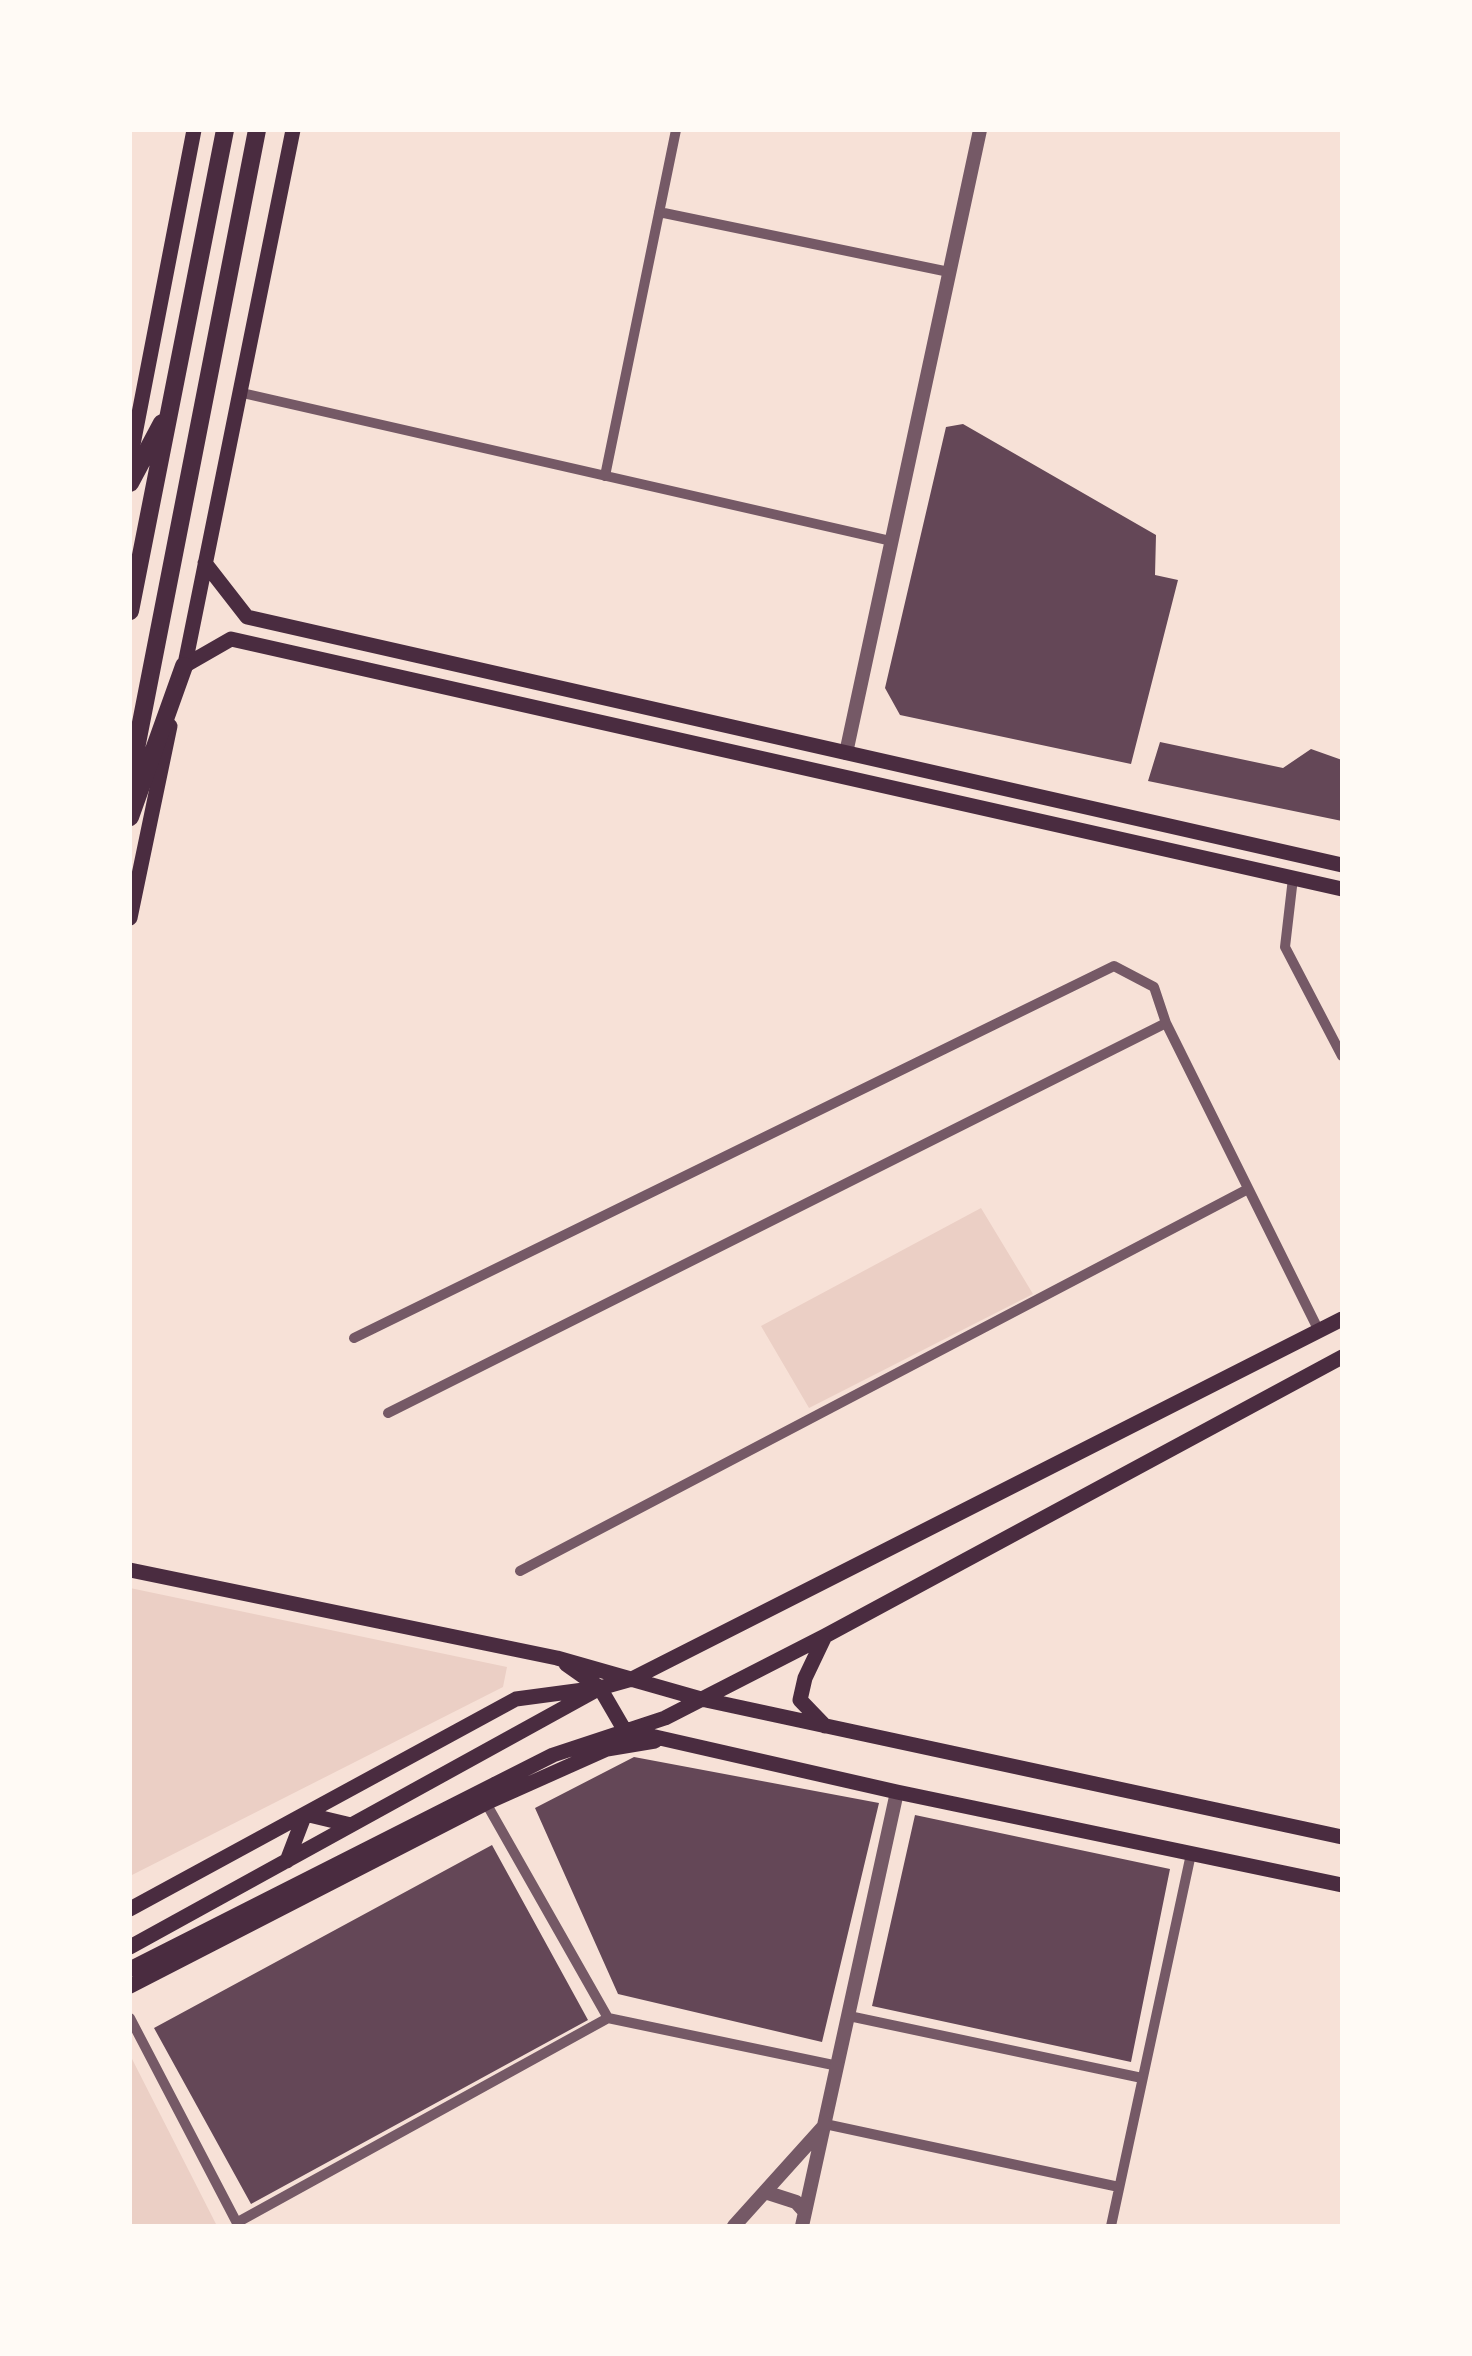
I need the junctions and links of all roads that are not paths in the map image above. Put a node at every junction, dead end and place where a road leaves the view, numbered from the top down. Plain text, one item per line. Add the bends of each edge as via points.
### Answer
1 (194, 130) edge
2 (225, 130) edge
3 (257, 130) edge
4 (293, 130) edge
5 (676, 130) edge
6 (980, 130) edge
7 (659, 212) junction
8 (949, 272) junction
9 (238, 392) junction
10 (172, 405) junction
11 (130, 460) edge
12 (604, 476) junction
13 (130, 483) edge
14 (891, 541) junction
15 (205, 563) junction
16 (130, 612) edge
17 (184, 666) junction
18 (846, 753) junction
19 (130, 779) edge
20 (130, 817) edge
21 (1342, 865) edge
22 (1293, 878) junction
23 (1342, 889) edge
24 (130, 918) edge
25 (1166, 1023) junction
26 (1342, 1056) edge
27 (1248, 1188) junction
28 (1342, 1319) edge
29 (1320, 1331) junction
30 (354, 1338) dead end
31 (1342, 1356) edge
32 (388, 1413) dead end
33 (130, 1570) edge
34 (520, 1571) dead end
35 (825, 1636) junction
36 (556, 1658) junction
37 (632, 1678) junction
38 (600, 1688) junction
39 (700, 1699) junction
40 (825, 1726) junction
41 (626, 1731) junction
42 (664, 1739) junction
43 (495, 1784) junction
44 (898, 1792) junction
45 (486, 1803) junction
46 (306, 1814) junction
47 (351, 1826) junction
48 (1342, 1837) edge
49 (1191, 1854) junction
50 (287, 1861) junction
51 (1342, 1885) edge
52 (130, 1909) edge
53 (130, 1947) edge
54 (130, 1969) edge
55 (130, 1986) edge
56 (849, 2016) junction
57 (130, 2018) edge
58 (608, 2018) junction
59 (838, 2066) junction
60 (1142, 2078) junction
61 (825, 2124) junction
62 (1118, 2187) junction
63 (765, 2192) junction
64 (803, 2219) edge
65 (240, 2225) edge
66 (734, 2226) edge
67 (1111, 2226) edge

1 - 11 main road
2 - 10 highway
3 - 19 highway
4 - 9 main road
5 - 7 street
6 - 8 street
7 - 8 street
7 - 12 street
8 - 14 street
9 - 12 street
9 - 15 main road
10 - 13 highway
10 - 16 highway
12 - 14 street
14 - 18 street
15 - 17 main road
15 - 18 main road via 247,617
17 - 20 highway
17 - 22 main road via 231,639
17 - 24 main road
18 - 21 main road
22 - 23 main road
22 - 26 street via 1285,947
25 - 27 street
25 - 30 street via 1154,987 1114,966
25 - 32 street
27 - 29 street
27 - 34 street
28 - 29 main road
29 - 37 main road
31 - 35 main road
33 - 36 main road
35 - 39 main road
35 - 40 main road via 800,1700
36 - 37 main road
36 - 38 main road
37 - 38 main road
37 - 39 main road
38 - 41 main road
38 - 46 main road via 516,1699
38 - 47 main road
39 - 40 main road
39 - 41 main road
40 - 48 main road
41 - 42 main road
41 - 43 main road via 553,1755
42 - 44 main road
42 - 45 main road via 607,1749
43 - 45 main road
43 - 54 main road
44 - 49 main road
44 - 56 street
45 - 55 main road
45 - 58 street
46 - 47 main road
46 - 50 main road
46 - 52 main road
47 - 50 main road
49 - 51 main road
49 - 60 street
50 - 53 main road
56 - 59 street
56 - 60 street
57 - 65 street
58 - 59 street
58 - 65 street
59 - 61 street
60 - 62 street
61 - 62 street
61 - 63 street
61 - 64 street
62 - 67 street
63 - 64 street via 796,2202
63 - 66 street

